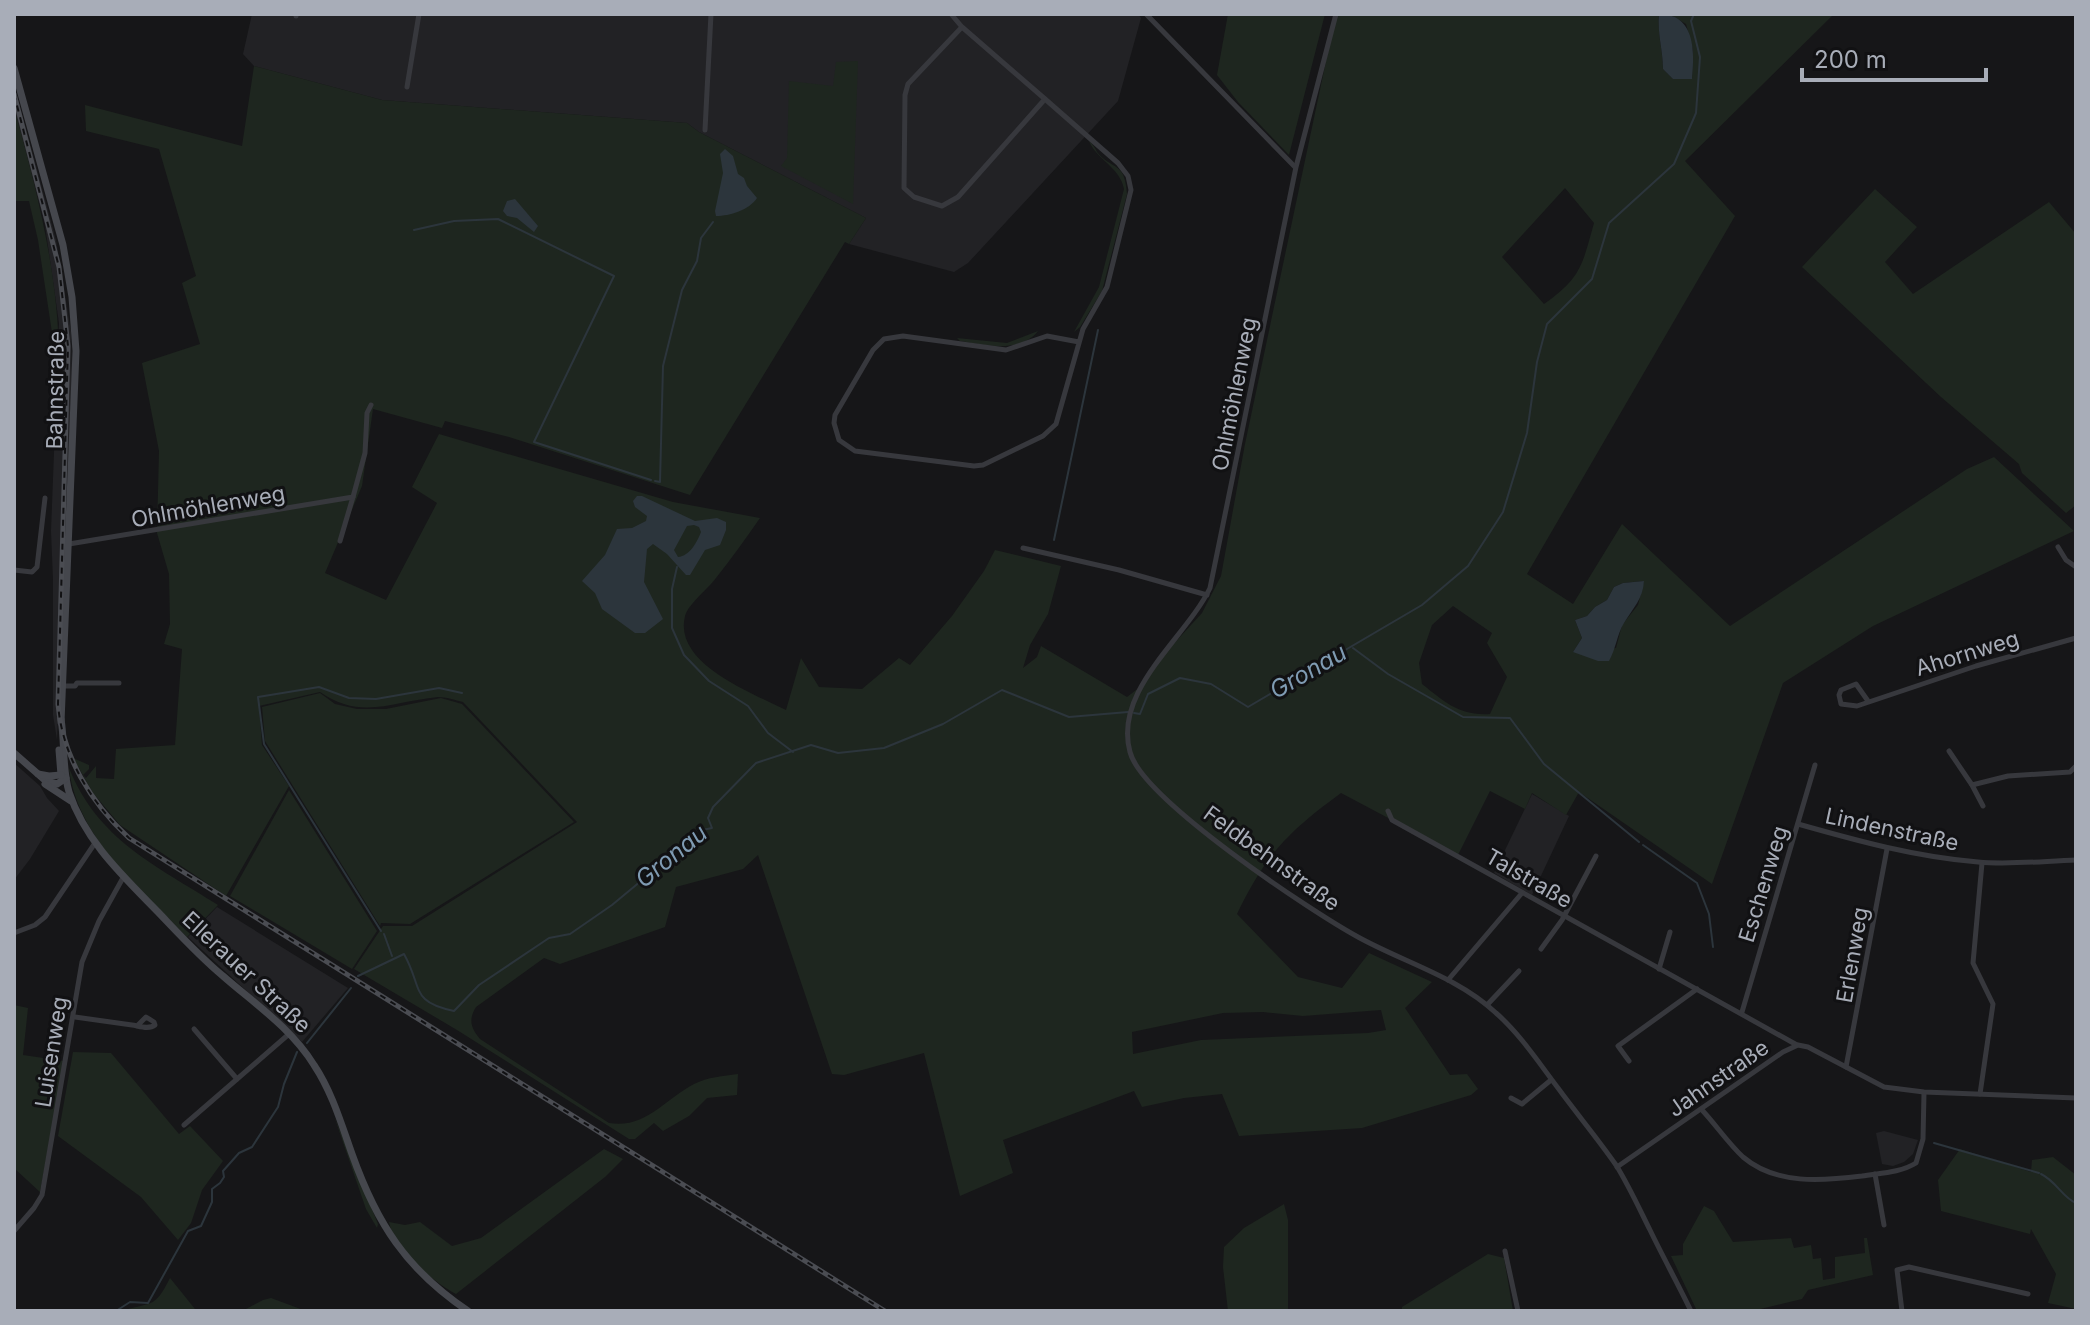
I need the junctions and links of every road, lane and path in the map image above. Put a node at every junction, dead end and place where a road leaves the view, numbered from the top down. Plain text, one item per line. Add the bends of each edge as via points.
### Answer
1 (419, 14) edge
2 (711, 14) edge
3 (951, 14) edge
4 (1146, 14) edge
5 (1336, 14) edge
6 (962, 27) junction
7 (14, 68) edge
8 (407, 87) dead end
9 (1043, 102) junction
10 (705, 130) dead end
11 (1296, 167) junction
12 (1079, 342) junction
13 (371, 405) dead end
14 (353, 497) junction
15 (45, 498) dead end
16 (340, 541) dead end
17 (69, 544) junction
18 (2058, 547) dead end
19 (1023, 548) dead end
20 (2076, 567) edge
21 (14, 570) edge
22 (1207, 595) junction
23 (2076, 638) edge
24 (119, 683) dead end
25 (63, 686) junction
26 (1868, 701) junction
27 (1949, 751) dead end
28 (14, 753) edge
29 (1815, 765) dead end
30 (2076, 766) edge
31 (36, 773) junction
32 (65, 779) junction
33 (1972, 785) junction
34 (73, 802) junction
35 (1983, 806) dead end
36 (1388, 811) dead end
37 (1798, 824) junction
38 (95, 843) junction
39 (1887, 849) junction
40 (1596, 856) dead end
41 (2076, 860) edge
42 (1982, 863) junction
43 (124, 876) junction
44 (1522, 893) junction
45 (1565, 916) junction
46 (1670, 932) dead end
47 (14, 933) edge
48 (1541, 949) dead end
49 (1659, 969) junction
50 (1519, 971) dead end
51 (1448, 980) junction
52 (1697, 989) junction
53 (1487, 1005) junction
54 (1742, 1012) junction
55 (75, 1017) junction
56 (137, 1026) dead end
57 (194, 1029) dead end
58 (289, 1034) junction
59 (1798, 1045) junction
60 (1629, 1061) dead end
61 (1846, 1067) junction
62 (237, 1079) junction
63 (1551, 1080) junction
64 (1924, 1092) junction
65 (1980, 1094) junction
66 (1511, 1098) dead end
67 (2076, 1098) edge
68 (1702, 1110) junction
69 (184, 1125) dead end
70 (1617, 1167) junction
71 (1875, 1174) junction
72 (1884, 1225) dead end
73 (14, 1231) edge
74 (1505, 1251) dead end
75 (2028, 1294) dead end
76 (468, 1311) edge
77 (1518, 1311) edge
78 (1691, 1311) edge
79 (1902, 1311) edge

1 - 8 street
2 - 10 street
3 - 6 street
4 - 11 street
5 - 11 street, Ohlmöhlenweg
6 - 9 street
6 - 9 street via 908,84 904,188 942,206 958,197
7 - 17 main road, Bahnstraße via 63,245 72,297 76,351
9 - 12 street via 1118,163 1130,182 1107,287
11 - 22 street, Ohlmöhlenweg
12 - 12 street via 1056,424 1043,436 983,465 855,451 839,440 834,423 838,407 884,339 903,336 1006,350 1047,336
13 - 14 street
14 - 16 street
14 - 17 street, Ohlmöhlenweg
15 - 21 street via 37,567 32,572
17 - 25 main road, Bahnstraße
18 - 20 street
19 - 22 street
22 - 51 street, Feldbehnstraße via 1148,674 1132,710 1127,733 1136,768 1216,841 1335,924
23 - 26 street, Ahornweg
24 - 25 street
25 - 32 main road, Bahnstraße
26 - 26 street via 1856,684 1839,695 1841,704 1849,706
27 - 33 street
28 - 31 main road
29 - 37 street, Eschenweg
30 - 33 street via 2070,772 2008,776
31 - 32 main road via 50,783
31 - 34 main road
32 - 34 main road, Ellerauer Straße
33 - 35 street
34 - 38 main road, Ellerauer Straße
36 - 44 street, Talstraße via 1392,820
37 - 39 street, Lindenstraße
37 - 54 street, Eschenweg
38 - 43 main road, Ellerauer Straße
38 - 47 street via 45,917
39 - 42 street, Lindenstraße
39 - 61 street, Erlenweg
40 - 45 street
41 - 42 street, Lindenstraße
42 - 65 street via 1973,963 1993,1004
43 - 55 street, Luisenweg via 88,944
43 - 58 main road, Ellerauer Straße via 220,974
44 - 45 street, Talstraße
44 - 51 street
45 - 48 street
45 - 49 street, Talstraße
46 - 49 street
49 - 52 street, Talstraße
50 - 53 street
51 - 53 street, Feldbehnstraße
52 - 54 street, Talstraße
52 - 60 street via 1618,1046
53 - 63 street, Feldbehnstraße
54 - 59 street, Talstraße
55 - 56 street
55 - 73 street, Luisenweg via 44,1186
57 - 62 street
58 - 62 street
58 - 76 main road, Ellerauer Straße via 331,1094 385,1230 422,1276
59 - 61 street, Jahnstraße
59 - 68 street, Jahnstraße
61 - 64 street, Jahnstraße via 1884,1087
62 - 69 street
63 - 66 street via 1522,1104
63 - 70 street, Feldbehnstraße
64 - 65 street, Jahnstraße
64 - 71 street via 1920,1157 1905,1170
65 - 67 street, Jahnstraße
68 - 70 street, Jahnstraße
68 - 71 street via 1762,1170 1816,1180
70 - 78 street, Feldbehnstraße
71 - 72 street
74 - 77 street
75 - 79 street via 1909,1267 1897,1270

